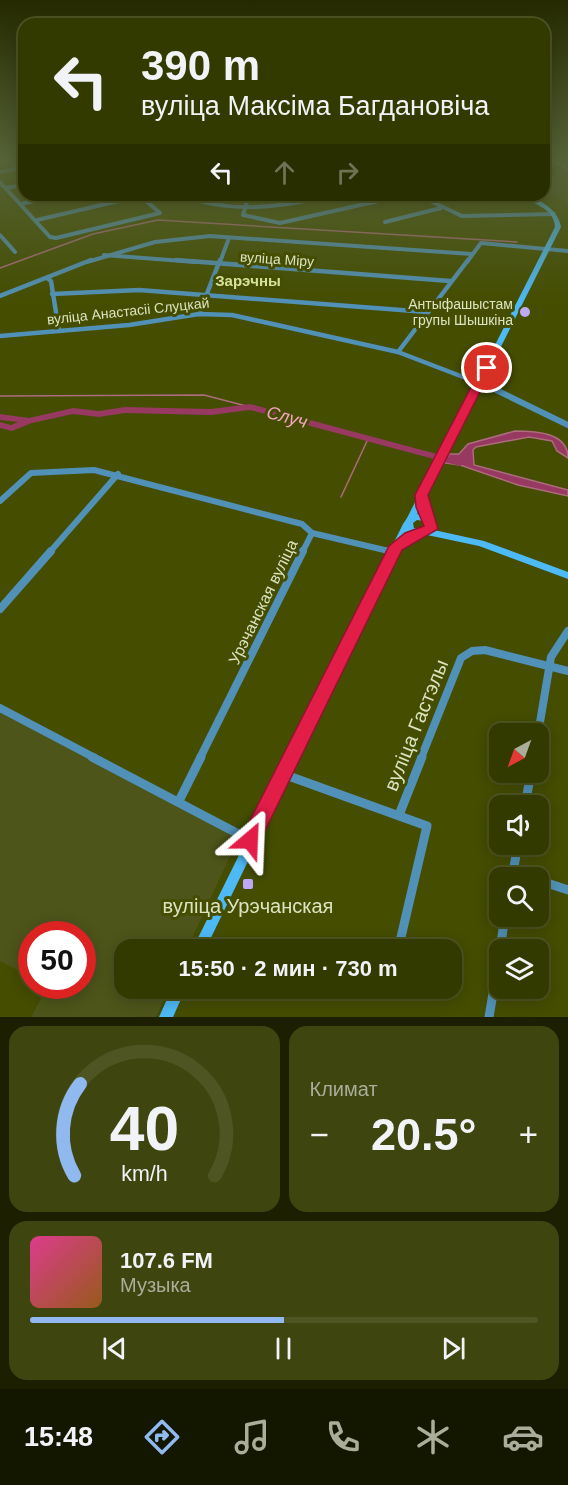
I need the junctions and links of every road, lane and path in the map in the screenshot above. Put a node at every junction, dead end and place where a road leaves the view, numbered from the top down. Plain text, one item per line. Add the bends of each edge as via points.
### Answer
1 (24, 207) edge
2 (90, 207) edge
3 (153, 207) edge
4 (266, 207) edge
5 (350, 207) edge
6 (542, 207) edge
7 (243, 208) joint
8 (442, 208) joint
9 (555, 215) junction
10 (563, 216) dead end
11 (37, 220) junction
12 (385, 222) dead end
13 (0, 235) edge
14 (229, 238) junction
15 (548, 247) junction
16 (568, 251) edge
17 (15, 252) dead end
18 (472, 254) junction
19 (104, 255) junction
20 (218, 265) junction
21 (47, 278) junction
22 (450, 281) junction
23 (52, 294) junction
24 (206, 295) junction
25 (0, 296) edge
26 (427, 312) junction
27 (199, 314) junction
28 (59, 331) junction
29 (0, 336) edge
30 (398, 352) junction
31 (480, 382) junction
32 (568, 425) edge
33 (118, 474) junction
34 (421, 495) junction
35 (0, 501) edge
36 (409, 521) junction
37 (427, 527) junction
38 (312, 533) junction
39 (395, 549) junction
40 (568, 576) edge
41 (0, 609) edge
42 (568, 631) edge
43 (551, 666) junction
44 (568, 671) edge
45 (0, 708) edge
46 (540, 723) edge
47 (283, 774) junction
48 (179, 801) junction
49 (399, 815) junction
50 (250, 840) junction
51 (549, 883) edge
52 (568, 890) edge
53 (203, 939) edge
54 (400, 939) edge
55 (174, 999) edge
56 (492, 999) edge
57 (166, 1017) edge
58 (489, 1017) edge

1 - 11 street
2 - 11 street
3 - 11 street via 160,213 56,238 50,237
4 - 7 street
5 - 7 street via 280,224 245,216
6 - 9 main road
8 - 9 street via 462,216
8 - 12 street
9 - 10 main road
9 - 15 main road via 559,224
13 - 17 street
14 - 18 street
14 - 19 street via 161,239
14 - 20 street
15 - 16 street
15 - 18 street via 481,243
15 - 31 main road
18 - 22 street
19 - 20 street, вуліца Міру
19 - 21 street
20 - 22 street, вуліца Міру
20 - 24 street
21 - 23 street via 51,280
21 - 25 street
22 - 26 street
23 - 24 street via 119,290
23 - 28 street
24 - 26 street
24 - 27 street
26 - 30 street
27 - 28 street, вуліца Анастасіі Слуцкай
27 - 30 street, вуліца Анастасіі Слуцкай via 232,315
28 - 29 street, вуліца Анастасіі Слуцкай
30 - 31 street, вуліца Анастасіі Слуцкай
31 - 32 street, вуліца Анастасіі Слуцкай
31 - 34 main road
33 - 35 street, Урэчанская вуліца via 94,470 38,472 26,475
33 - 38 street, Урэчанская вуліца via 302,524
33 - 41 street
34 - 36 main road
34 - 37 main road
36 - 37 main road via 411,530
36 - 37 main road via 421,516
36 - 39 main road
37 - 39 main road
37 - 40 main road
38 - 39 street
38 - 48 street, Урэчанская вуліца
39 - 47 main road
42 - 43 street via 554,649
43 - 44 street
43 - 46 street
43 - 49 street, вуліца Гастэлы via 485,650 466,653
45 - 48 street
47 - 49 street
47 - 50 main road
48 - 50 street
49 - 54 street, вуліца Гастэлы via 426,826
50 - 53 main road
51 - 52 street
55 - 57 main road
56 - 58 street

